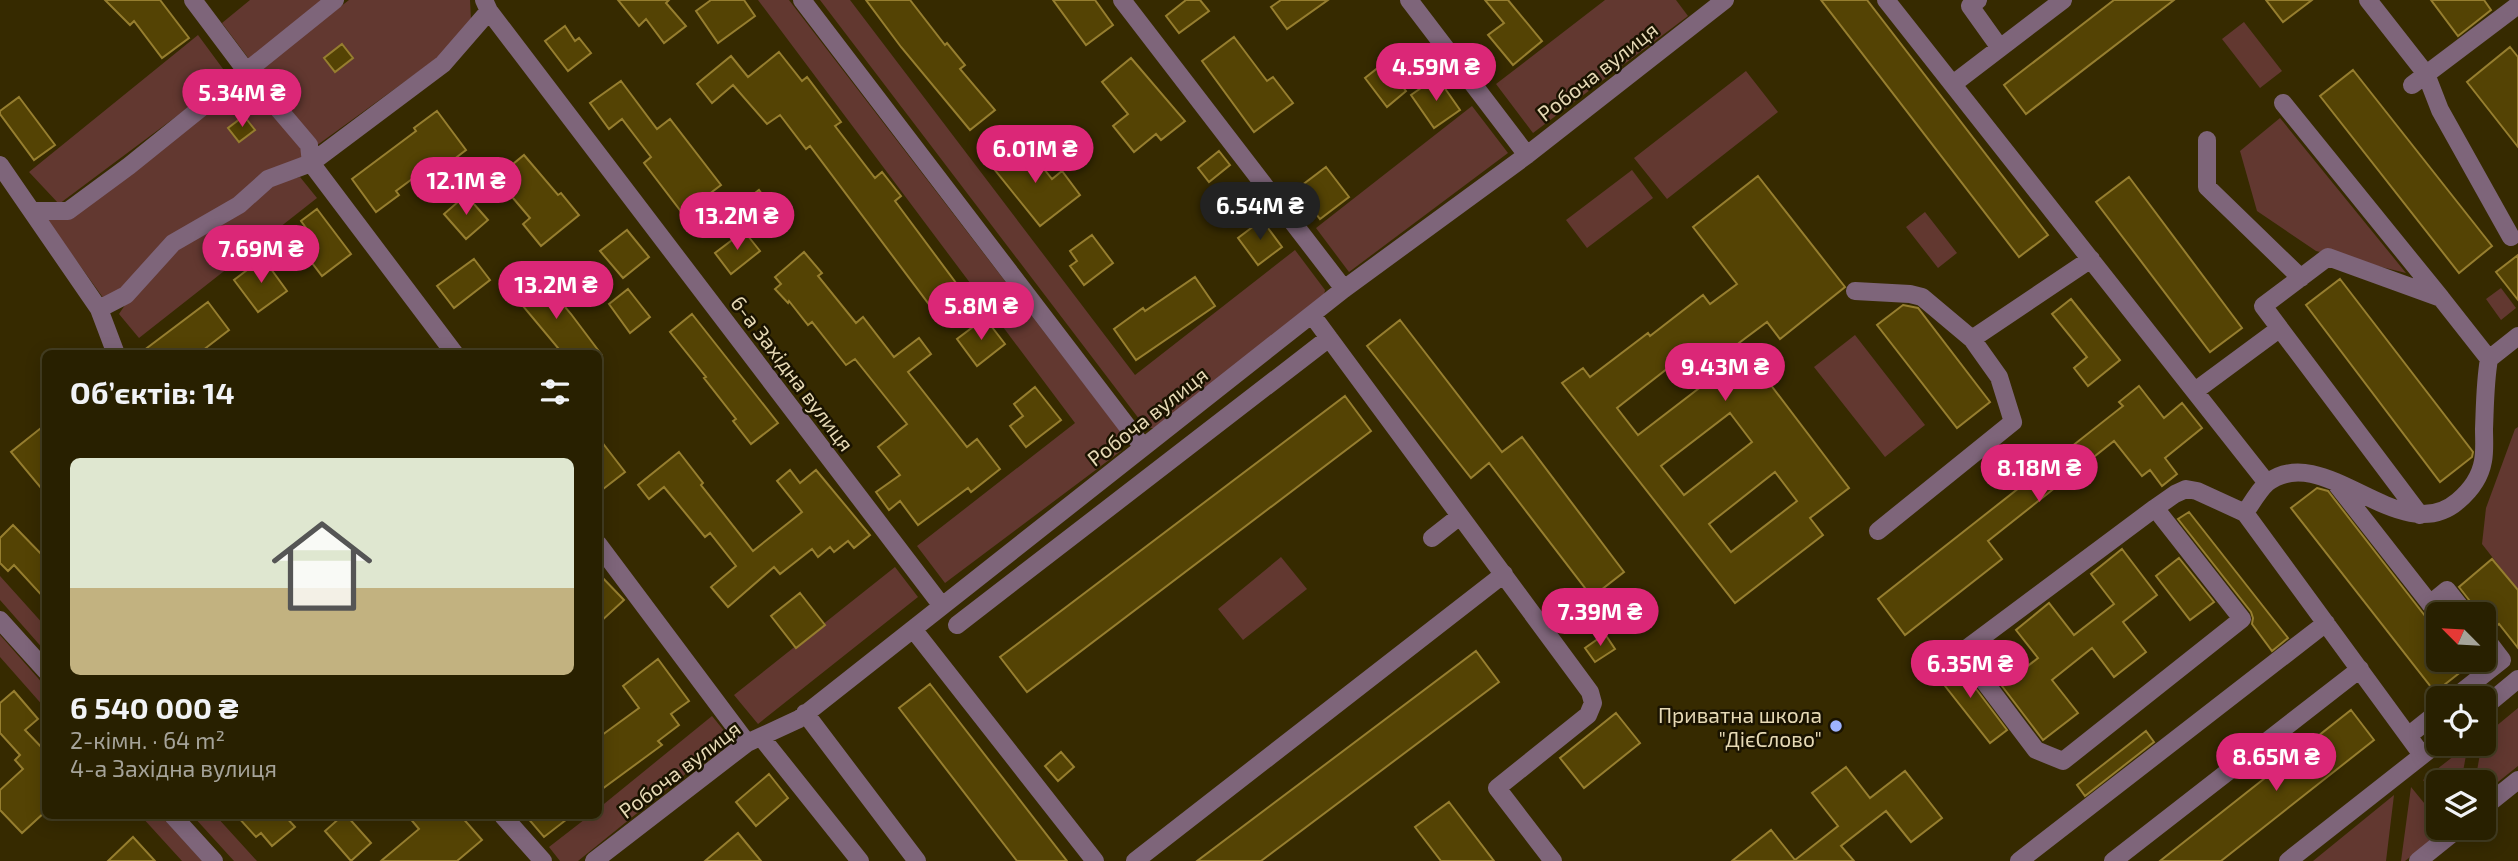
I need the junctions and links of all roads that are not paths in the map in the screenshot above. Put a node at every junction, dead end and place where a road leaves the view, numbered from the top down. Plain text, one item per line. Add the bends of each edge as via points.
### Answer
1 (193, 0) edge
2 (335, 0) edge
3 (802, 0) edge
4 (1122, 0) edge
5 (1409, 0) edge
6 (1886, 0) edge
7 (1978, 0) edge
8 (2063, 0) edge
9 (2368, 0) edge
10 (1715, 3) edge
11 (2518, 5) edge
12 (487, 6) edge
13 (2000, 48) junction
14 (247, 72) junction
15 (2419, 80) junction
16 (1953, 84) junction
17 (2283, 103) dead end
18 (2207, 140) dead end
19 (1527, 155) junction
20 (311, 163) junction
21 (0, 165) edge
22 (32, 211) junction
23 (2511, 237) dead end
24 (2091, 259) junction
25 (2301, 278) junction
26 (1345, 289) junction
27 (1855, 291) dead end
28 (2441, 298) junction
29 (99, 309) junction
30 (1312, 315) junction
31 (2279, 329) junction
32 (2518, 336) edge
33 (1329, 338) junction
34 (1972, 339) junction
35 (114, 350) edge
36 (452, 350) edge
37 (2489, 359) junction
38 (2195, 391) junction
39 (1143, 447) junction
40 (2335, 482) junction
41 (2267, 483) junction
42 (2155, 508) junction
43 (2245, 513) junction
44 (2420, 515) junction
45 (1460, 516) junction
46 (1878, 531) dead end
47 (1432, 538) dead end
48 (602, 549) edge
49 (1504, 574) junction
50 (2429, 602) edge
51 (2439, 602) edge
52 (2456, 602) edge
53 (942, 606) junction
54 (0, 620) edge
55 (2326, 623) junction
56 (957, 625) dead end
57 (913, 629) junction
58 (42, 667) edge
59 (2360, 669) junction
60 (2474, 672) edge
61 (2482, 672) edge
62 (2518, 679) edge
63 (2463, 686) edge
64 (2499, 694) junction
65 (2496, 697) edge
66 (805, 713) junction
67 (2426, 722) edge
68 (2408, 736) junction
69 (754, 740) junction
70 (2426, 752) edge
71 (2422, 755) junction
72 (2518, 780) edge
73 (2496, 798) edge
74 (176, 819) edge
75 (506, 819) edge
76 (2444, 840) edge
77 (214, 861) edge
78 (542, 861) edge
79 (594, 861) edge
80 (860, 861) edge
81 (917, 861) edge
82 (1095, 861) edge
83 (1135, 861) edge
84 (1553, 861) edge
85 (2019, 861) edge
86 (2113, 861) edge
87 (2288, 861) edge
88 (2418, 861) edge

1 - 14 street
2 - 14 street
3 - 39 street
4 - 26 street
5 - 19 street
6 - 16 street
7 - 13 street via 1970,6
8 - 13 street
9 - 15 street
10 - 19 street, Робоча вулиця
11 - 15 street
12 - 20 street via 443,64
12 - 53 street, 6-а Західна вулиця
13 - 16 street
14 - 20 street via 309,145
14 - 22 street via 68,211
15 - 23 street
16 - 24 street
17 - 28 street
18 - 25 street via 2207,187
19 - 26 street, Робоча вулиця
20 - 29 street via 268,179 239,205 173,243 126,295
20 - 36 street
21 - 22 street
22 - 29 street
24 - 34 street
24 - 38 street
25 - 28 street via 2328,257
25 - 31 street via 2263,306
26 - 30 street, Робоча вулиця
27 - 34 street via 1922,297
28 - 37 street
29 - 35 street
30 - 33 street
30 - 39 street, Робоча вулиця
31 - 38 street
31 - 44 street
32 - 37 street
33 - 45 street
33 - 56 street
34 - 46 street via 1999,377 2013,422
37 - 44 street via 2483,461 2474,486 2446,510
38 - 41 street
39 - 53 street, Робоча вулиця
40 - 41 street via 2311,474 2286,475
40 - 44 street
40 - 50 street
41 - 43 street
42 - 42 street via 1962,652 2036,750 2063,761 2242,619
42 - 43 street via 2186,489
43 - 55 street
45 - 47 street
45 - 49 street
48 - 69 street
49 - 83 street
49 - 84 street via 1590,692 1593,703 1588,715 1497,788
51 - 52 street via 2447,590
53 - 57 street, Робоча вулиця
54 - 58 street
55 - 59 street
55 - 85 street
57 - 66 street, Робоча вулиця
57 - 82 street
59 - 68 street
59 - 86 street
60 - 63 street
61 - 64 street
62 - 64 street
64 - 65 street
66 - 69 street, Робоча вулиця
66 - 81 street
67 - 68 street
68 - 71 street
69 - 79 street, Робоча вулиця
69 - 80 street
70 - 71 street
71 - 87 street
72 - 73 street
74 - 77 street
75 - 78 street
76 - 88 street

